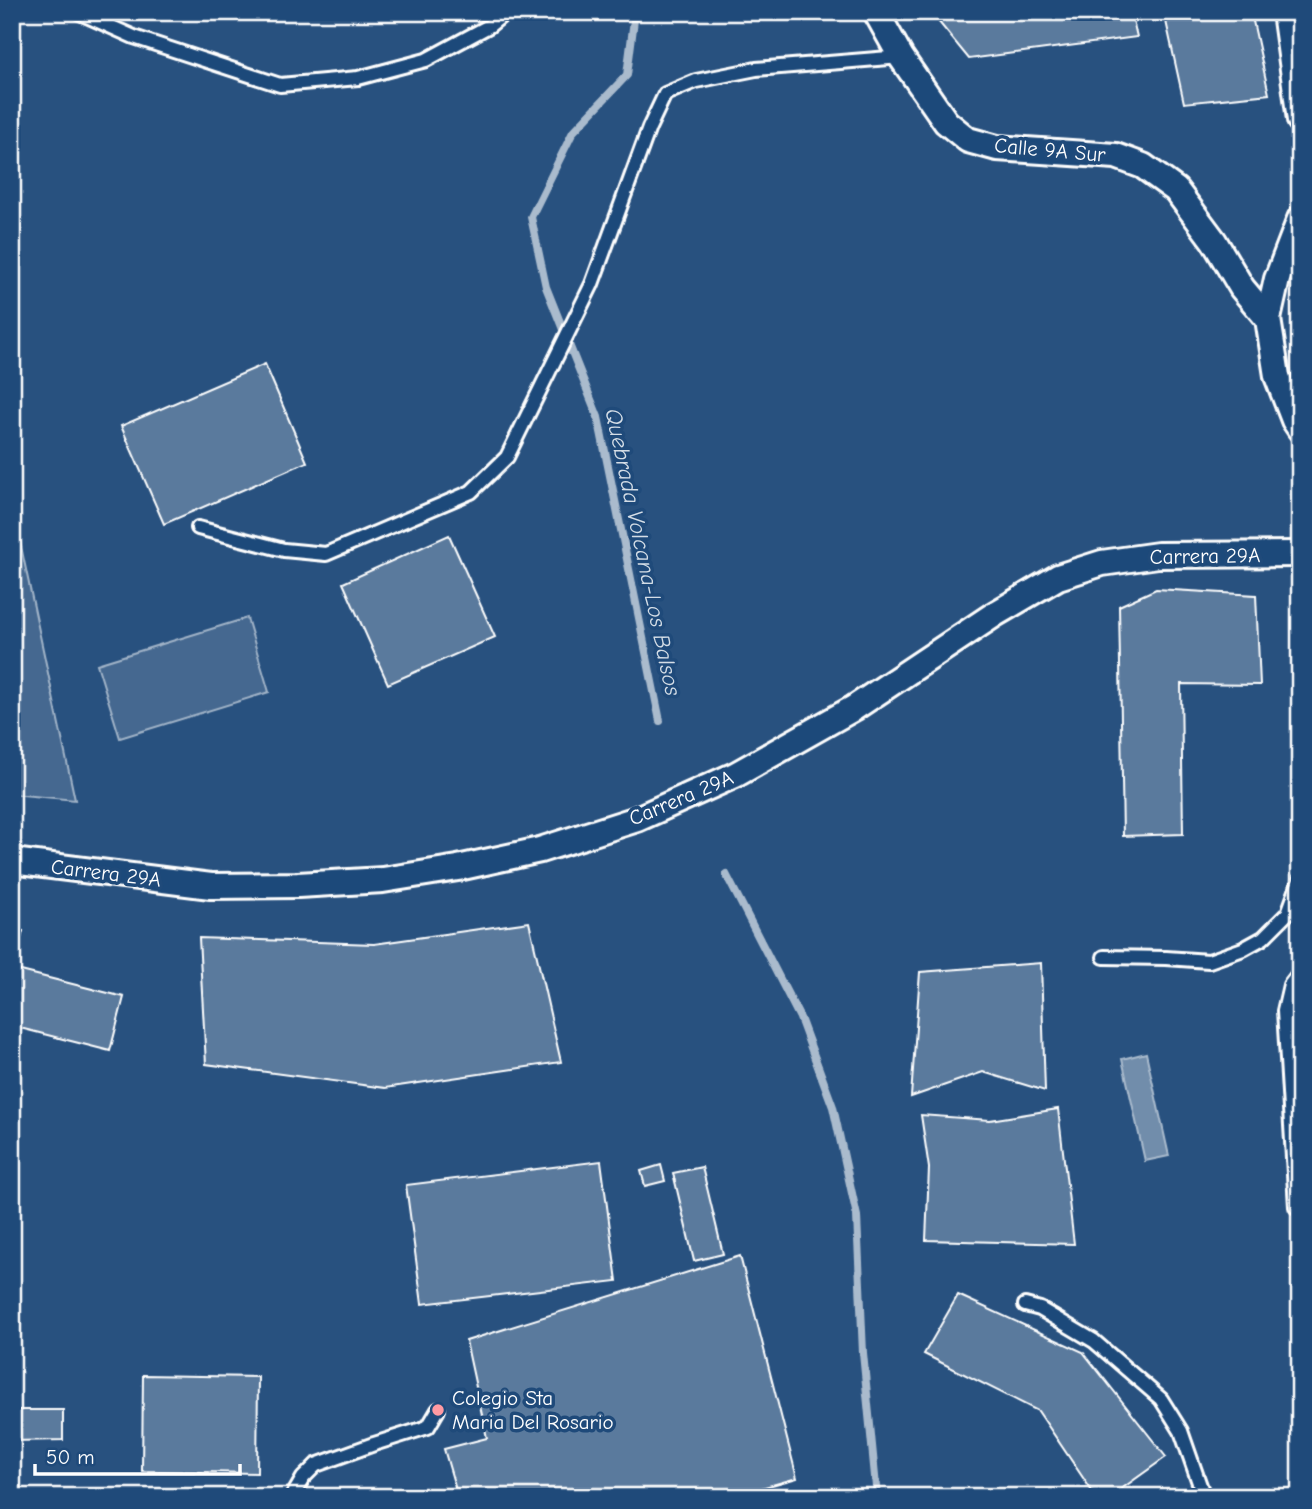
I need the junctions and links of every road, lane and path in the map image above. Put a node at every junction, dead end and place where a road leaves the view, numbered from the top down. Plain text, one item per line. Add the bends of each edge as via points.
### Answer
1 (78, 12) edge
2 (506, 12) edge
3 (876, 12) edge
4 (1285, 12) edge
5 (901, 57) junction
6 (1300, 120) edge
7 (1300, 219) edge
8 (1268, 319) junction
9 (1300, 429) edge
10 (198, 528) dead end
11 (1300, 554) edge
12 (12, 861) edge
13 (1300, 880) edge
14 (1104, 957) dead end
15 (1300, 972) edge
16 (1296, 1207) dead end
17 (1025, 1305) dead end
18 (438, 1410) dead end
19 (292, 1497) edge
20 (1204, 1497) edge

1 - 2 lane via 134,37 280,85 358,78 426,60
3 - 5 street, Calle 9A Sur
4 - 6 street
5 - 8 street, Calle 9A Sur via 946,122 968,140 997,148 1116,156 1143,166 1176,190
5 - 10 lane via 756,69 696,81 665,94 592,284 508,457 471,492 326,554 284,550
7 - 8 street via 1277,279
8 - 9 street via 1277,376
11 - 12 street, Carrera 29A via 1158,555 1102,563 1058,576 854,708 735,775 637,819 540,850 383,880 211,886
13 - 14 lane via 1288,913 1264,938 1243,949 1209,961
15 - 16 lane via 1290,985 1283,1011
17 - 20 lane via 1094,1341 1161,1399 1181,1431
18 - 19 lane via 428,1427 316,1465

